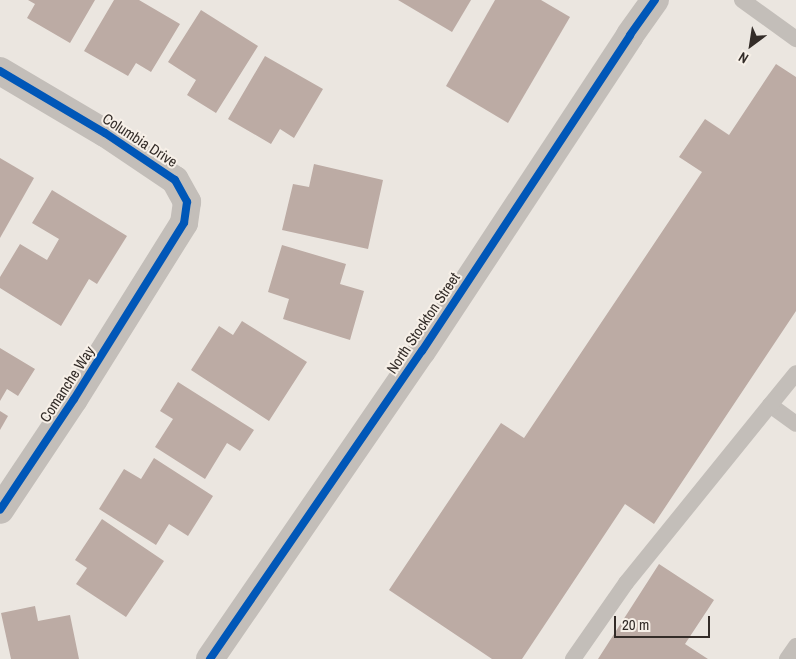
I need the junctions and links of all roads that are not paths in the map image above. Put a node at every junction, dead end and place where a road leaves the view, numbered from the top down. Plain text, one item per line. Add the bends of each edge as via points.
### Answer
1 (655, 0) edge
2 (742, 0) edge
3 (796, 39) edge
4 (0, 71) edge
5 (154, 272) joint
6 (796, 373) edge
7 (770, 405) junction
8 (796, 424) edge
9 (0, 510) edge
10 (796, 646) edge
11 (210, 659) edge
12 (574, 659) edge
13 (787, 659) edge

1 - 11 street, North Stockton Street via 422,351
2 - 3 lane
4 - 5 street, Columbia Drive via 105,133 175,180 186,202 184,223
5 - 9 street, Comanche Way
6 - 7 lane
7 - 8 lane
7 - 12 lane via 626,582
10 - 13 lane

